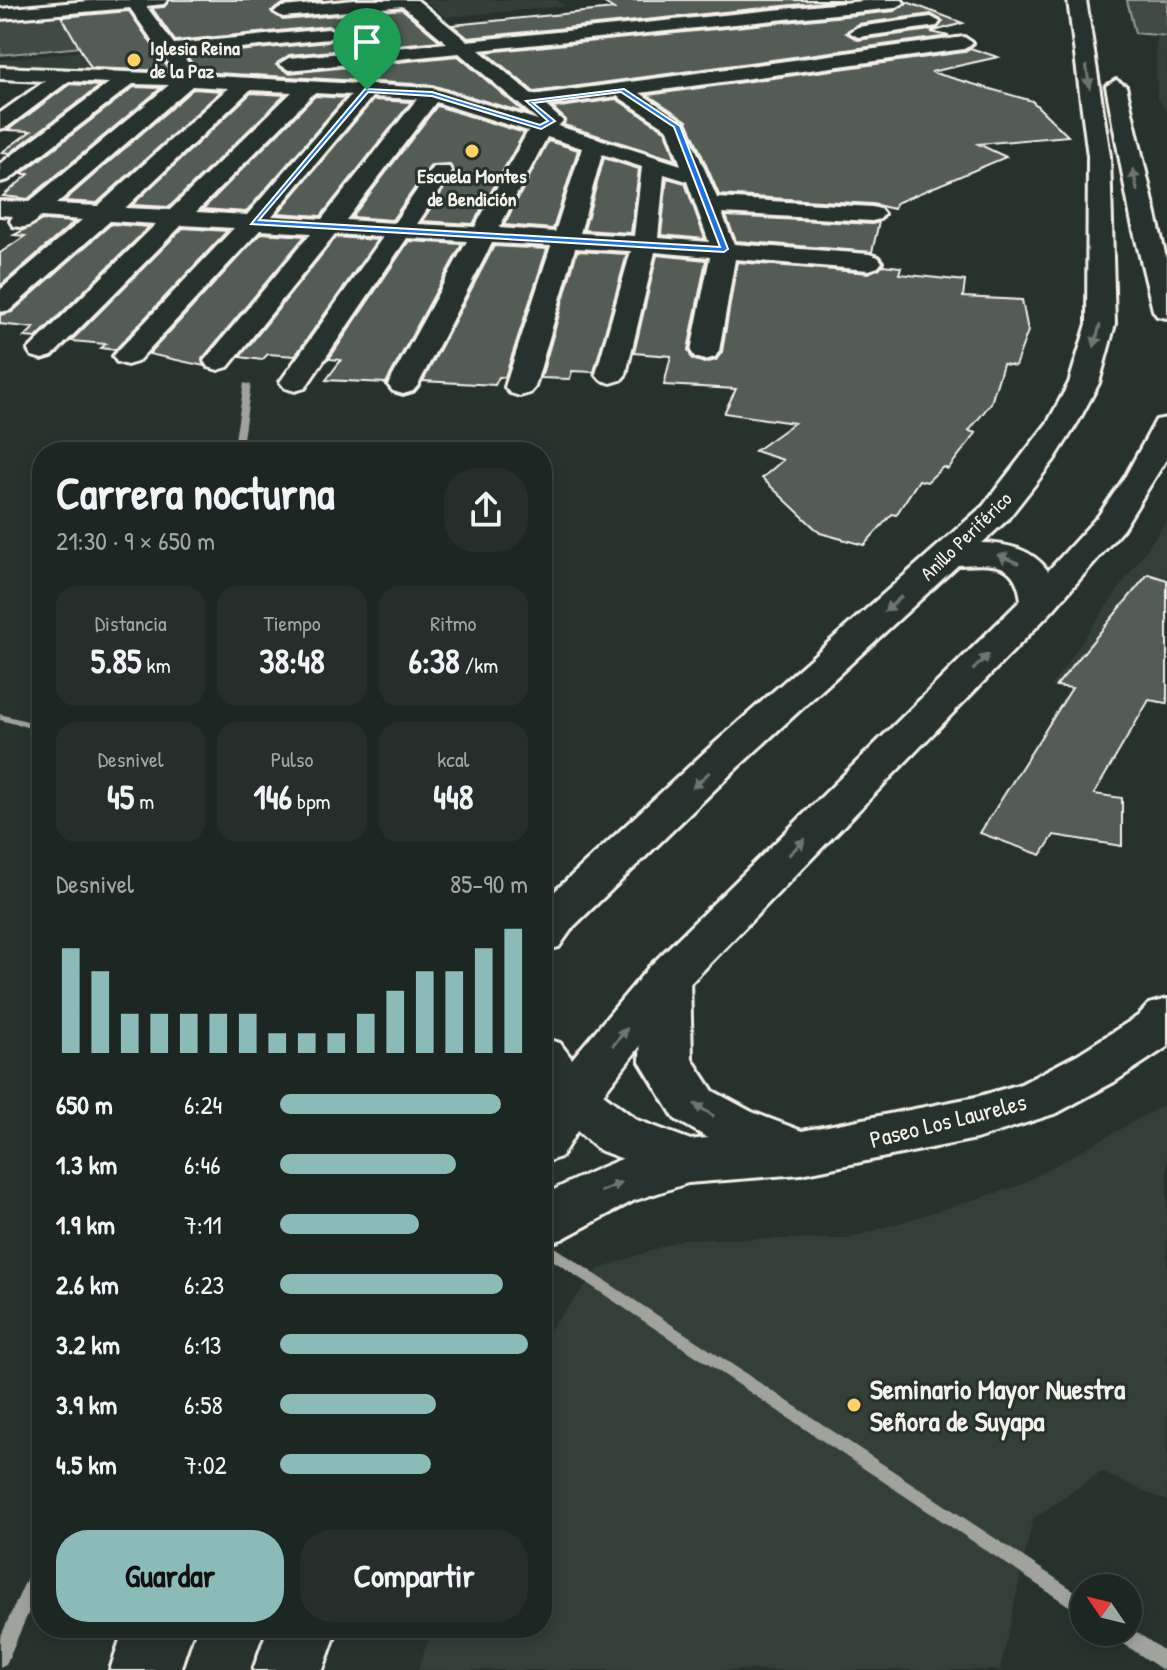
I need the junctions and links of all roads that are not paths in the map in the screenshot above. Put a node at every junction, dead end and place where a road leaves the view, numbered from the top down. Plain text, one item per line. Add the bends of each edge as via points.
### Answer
1 (158, 0) edge
2 (408, 0) edge
3 (1077, 0) edge
4 (134, 1) edge
5 (895, 3) dead end
6 (711, 6) dead end
7 (272, 13) dead end
8 (0, 14) edge
9 (734, 19) junction
10 (463, 20) dead end
11 (931, 22) dead end
12 (433, 23) junction
13 (402, 26) dead end
14 (340, 33) dead end
15 (833, 36) dead end
16 (766, 37) dead end
17 (964, 43) dead end
18 (463, 47) junction
19 (170, 50) junction
20 (1112, 63) dead end
21 (524, 69) dead end
22 (492, 72) junction
23 (0, 73) edge
24 (65, 75) junction
25 (186, 77) junction
26 (128, 78) junction
27 (448, 82) junction
28 (244, 84) junction
29 (320, 88) junction
30 (367, 90) junction
31 (622, 90) junction
32 (528, 102) junction
33 (0, 123) edge
34 (541, 127) junction
35 (594, 146) junction
36 (654, 165) junction
37 (441, 172) dead end
38 (0, 175) edge
39 (697, 177) junction
40 (708, 205) junction
41 (0, 208) edge
42 (35, 210) junction
43 (102, 214) junction
44 (872, 214) dead end
45 (178, 218) junction
46 (254, 222) junction
47 (330, 225) junction
48 (401, 230) junction
49 (483, 235) junction
50 (0, 239) edge
51 (562, 240) junction
52 (645, 244) junction
53 (724, 249) junction
54 (869, 262) dead end
55 (0, 304) edge
56 (1167, 310) edge
57 (42, 350) dead end
58 (705, 351) dead end
59 (127, 356) dead end
60 (218, 361) dead end
61 (611, 374) dead end
62 (295, 382) dead end
63 (403, 385) dead end
64 (520, 387) dead end
65 (1167, 427) edge
66 (951, 555) junction
67 (1040, 602) junction
68 (552, 931) edge
69 (666, 979) junction
70 (1167, 1017) edge
71 (556, 1077) edge
72 (801, 1153) junction
73 (688, 1161) junction
74 (552, 1218) edge
75 (156, 1638) edge
76 (299, 1638) edge
77 (145, 1670) edge
78 (288, 1670) edge

1 - 4 main road
2 - 7 main road
2 - 12 main road
3 -> 66 main road, Anillo Periférico via 1099,156 1101,324 1084,383 1043,453 995,513
4 - 8 main road
4 - 19 main road via 159,23
5 - 9 main road
6 - 9 main road
9 - 16 main road
9 - 18 main road
10 - 12 main road
11 - 15 main road
12 - 13 main road
12 - 18 main road
14 - 19 main road
17 - 31 main road
18 - 22 main road
18 - 25 main road
19 - 25 main road
56 -> 20 main road
21 - 22 main road
22 - 27 main road
22 - 32 main road
23 - 24 main road
24 - 26 main road
24 - 33 main road
25 - 26 main road
25 - 28 main road
25 - 42 main road
26 - 38 main road
27 - 29 main road
27 - 30 main road
27 - 34 main road
27 - 47 main road
28 - 29 main road
28 - 43 main road
29 - 30 main road
29 - 45 main road
30 - 46 main road
31 - 32 main road
31 - 39 main road via 677,126
32 - 34 main road via 552,121
34 - 35 main road
34 - 49 main road
35 - 36 main road
35 - 51 main road
36 - 39 main road
36 - 52 main road
37 - 48 main road
39 - 40 main road
40 - 44 main road
40 - 53 main road
41 - 42 main road
42 - 43 main road
42 - 50 main road
43 - 45 main road
43 - 55 main road
45 - 46 main road
45 - 57 main road
46 - 47 main road
46 - 59 main road
47 - 48 main road
47 - 60 main road
48 - 49 main road
48 - 62 main road
49 - 51 main road
49 - 63 main road
51 - 52 main road
51 - 64 main road
52 - 53 main road
52 - 61 main road
53 - 54 main road
53 - 58 main road
65 - 67 main road via 1111,522
67 -> 66 main road via 1034,576 1016,559
66 -> 68 main road, Anillo Periférico via 722,759
69 -> 67 main road
71 -> 69 main road
72 -> 69 main road via 733,1127 694,1105 666,1062
70 - 72 main road, Paseo Los Laureles via 1096,1068 1038,1099 976,1118
71 - 73 main road via 618,1135
72 - 73 main road, Paseo Los Laureles
74 -> 73 main road, Paseo Los Laureles via 614,1185
75 - 77 main road
76 - 78 main road

